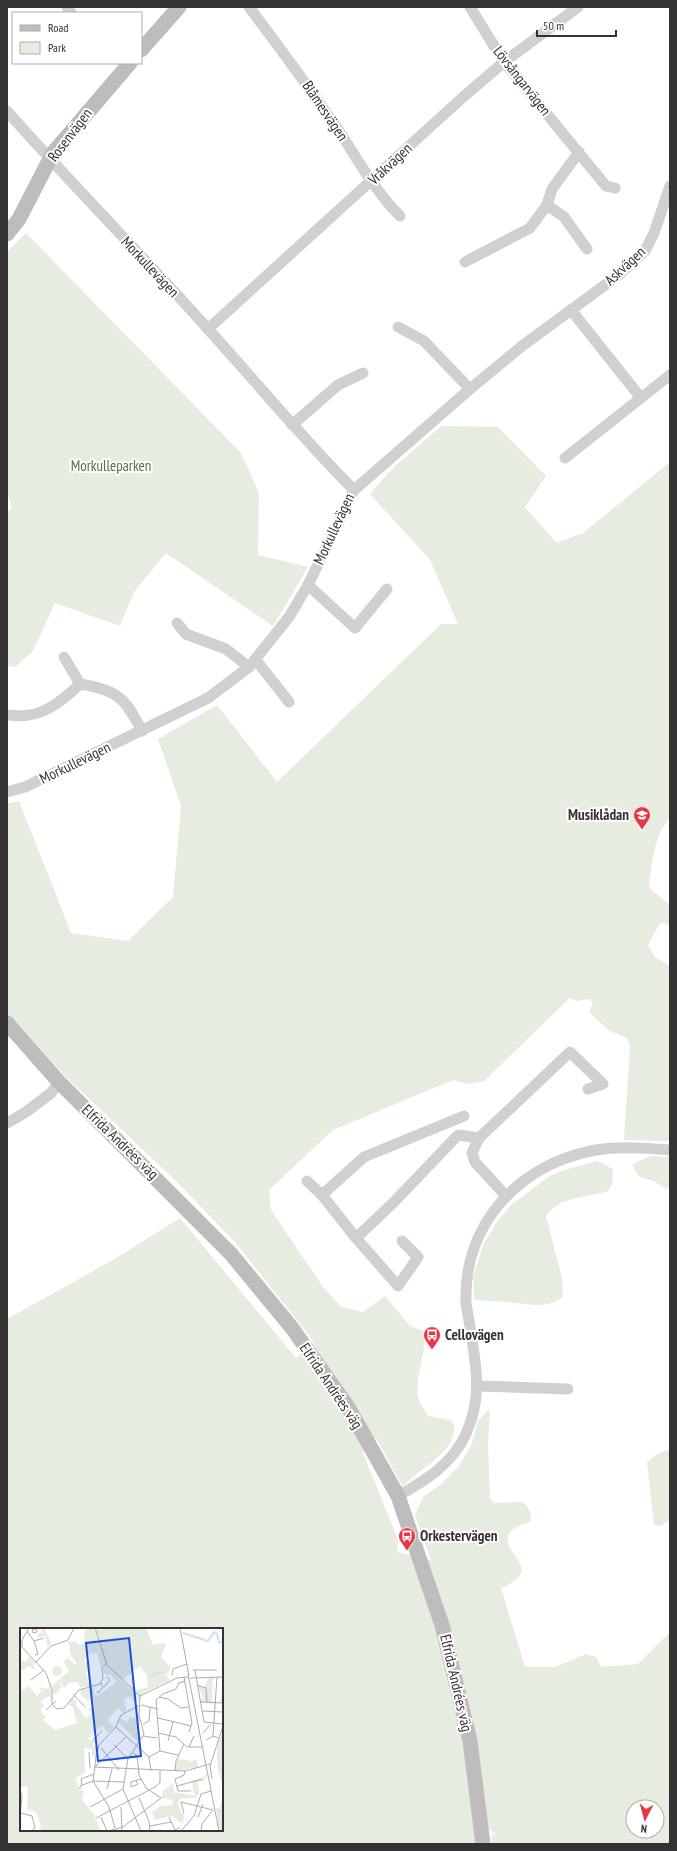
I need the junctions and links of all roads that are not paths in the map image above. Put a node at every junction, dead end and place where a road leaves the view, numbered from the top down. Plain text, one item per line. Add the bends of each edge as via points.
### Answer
1 (179, 7) edge
2 (249, 7) edge
3 (470, 7) edge
4 (578, 7) edge
5 (142, 49) edge
6 (504, 62) junction
7 (123, 65) edge
8 (7, 111) edge
9 (579, 152) junction
10 (50, 160) junction
11 (370, 181) junction
12 (670, 186) edge
13 (615, 188) dead end
14 (547, 204) junction
15 (400, 216) dead end
16 (7, 234) edge
17 (587, 248) dead end
18 (465, 262) dead end
19 (571, 310) junction
20 (208, 328) junction
21 (398, 328) dead end
22 (363, 373) dead end
23 (670, 375) edge
24 (470, 389) junction
25 (641, 398) junction
26 (292, 425) junction
27 (565, 458) dead end
28 (354, 490) junction
29 (308, 585) junction
30 (386, 589) dead end
31 (177, 623) dead end
32 (64, 657) dead end
33 (252, 663) junction
34 (80, 684) junction
35 (289, 702) dead end
36 (10, 715) dead end
37 (142, 731) junction
38 (7, 792) edge
39 (7, 1023) edge
40 (59, 1082) junction
41 (588, 1089) dead end
42 (464, 1116) dead end
43 (7, 1123) edge
44 (479, 1138) junction
45 (670, 1150) edge
46 (307, 1182) dead end
47 (322, 1195) junction
48 (506, 1196) junction
49 (356, 1238) junction
50 (402, 1241) dead end
51 (478, 1386) junction
52 (568, 1389) dead end
53 (398, 1496) junction
54 (483, 1844) edge

1 - 5 street
2 - 11 street, Blåmesvägen via 296,68
3 - 6 street, Lövsångarvägen
4 - 6 street, Vråkvägen
6 - 9 street, Lövsångarvägen
6 - 11 street, Vråkvägen
7 - 10 street, Rosenvägen
8 - 10 street, Morkullevägen
9 - 13 street, Lövsångarvägen via 606,186
9 - 14 street via 552,189
10 - 16 street, Rosenvägen via 19,219
10 - 20 street, Morkullevägen
11 - 15 street, Blåmesvägen
11 - 20 street, Vråkvägen
12 - 19 street, Askvägen via 645,251 620,274
14 - 17 street via 564,218
14 - 18 street via 530,228
19 - 24 street, Askvägen
19 - 25 street
20 - 26 street, Morkullevägen
21 - 24 street via 424,341
22 - 26 street via 338,385
23 - 25 street
24 - 28 street, Askvägen
25 - 27 street
26 - 28 street, Morkullevägen
28 - 29 street, Morkullevägen
29 - 30 street via 355,628
29 - 33 street, Morkullevägen via 289,617
31 - 33 street via 186,634 226,649
32 - 34 street
33 - 35 street
33 - 37 street, Morkullevägen via 208,698
34 - 36 street via 58,704 24,717
34 - 37 street via 116,693 131,711
37 - 38 street, Morkullevägen via 25,787
39 - 40 street, Elfrida Andrées väg
40 - 43 street via 51,1093
40 - 53 street, Elfrida Andrées väg via 236,1260 292,1328 348,1407
41 - 44 street via 603,1084 570,1052
42 - 47 street via 364,1157
44 - 48 street via 472,1153 475,1162
44 - 49 street via 458,1134
45 - 48 street via 600,1150 569,1157 544,1167
46 - 47 street
47 - 49 street
48 - 51 street via 492,1212 480,1233 468,1267 466,1303
49 - 50 street via 398,1286 418,1257
51 - 52 street
51 - 53 street via 466,1434 452,1455 435,1474
53 - 54 street, Elfrida Andrées väg via 442,1625 457,1681 470,1741

